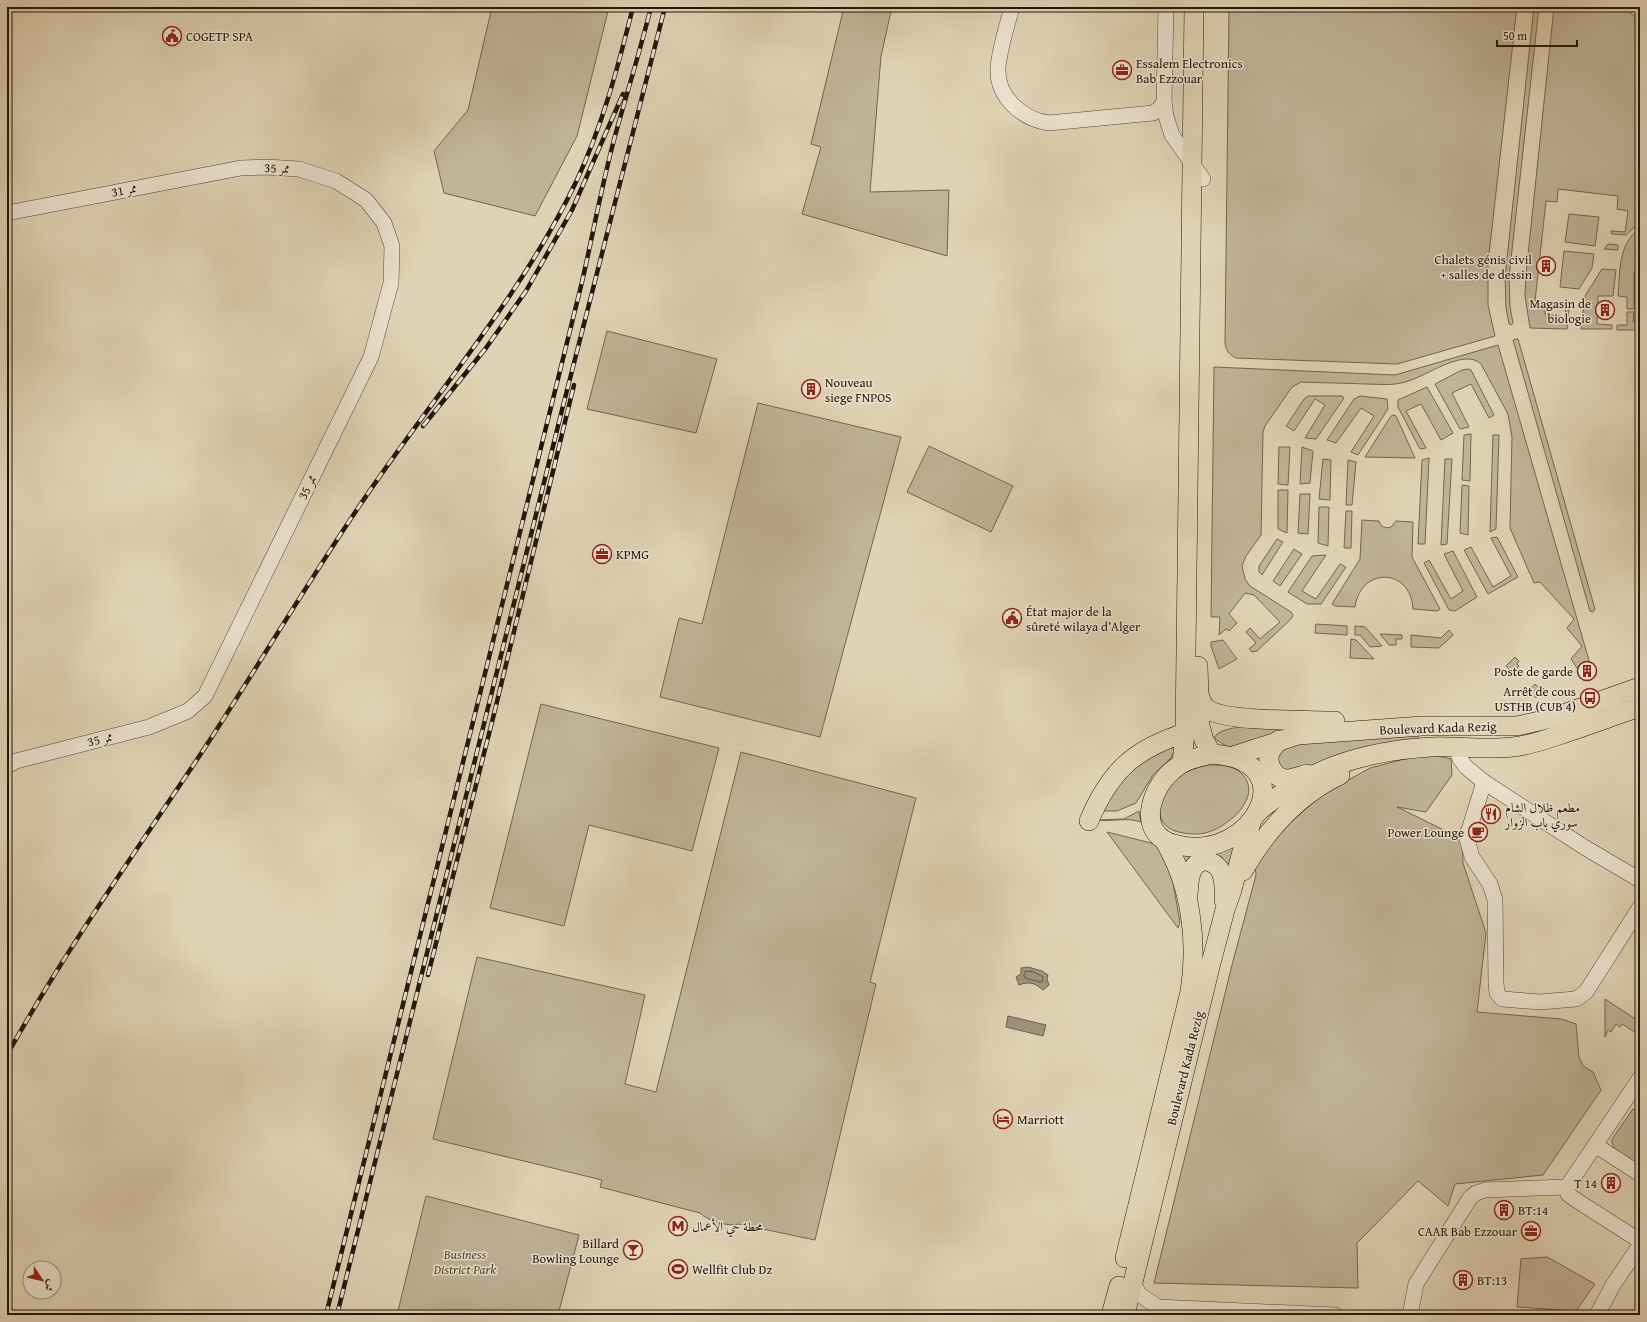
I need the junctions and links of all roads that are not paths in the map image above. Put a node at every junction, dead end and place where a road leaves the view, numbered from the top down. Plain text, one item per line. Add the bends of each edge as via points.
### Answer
1 (1012, 7) edge
2 (1166, 7) edge
3 (1194, 7) edge
4 (1206, 7) edge
5 (1164, 102) junction
6 (241, 168) joint
7 (1198, 172) junction
8 (7, 213) edge
9 (1191, 543) junction
10 (1640, 687) edge
11 (1198, 695) junction
12 (1640, 707) edge
13 (1422, 726) junction
14 (1185, 733) junction
15 (1279, 740) junction
16 (1457, 748) junction
17 (1398, 751) junction
18 (1212, 754) junction
19 (1233, 756) junction
20 (1182, 763) junction
21 (7, 766) edge
22 (1323, 769) junction
23 (1484, 782) junction
24 (1255, 818) junction
25 (1089, 821) dead end
26 (1164, 840) junction
27 (1640, 880) edge
28 (1232, 890) junction
29 (1188, 902) junction
30 (1640, 907) edge
31 (1225, 910) junction
32 (1640, 1078) edge
33 (1595, 1145) junction
34 (1640, 1174) edge
35 (1567, 1187) junction
36 (1640, 1240) edge
37 (1640, 1245) edge
38 (1133, 1282) junction
39 (1111, 1315) edge
40 (1125, 1315) edge
41 (1335, 1315) edge
42 (1410, 1315) edge
43 (1597, 1315) edge

1 - 5 street via 998,68 1005,95 1026,117 1049,123 1153,112
2 - 5 street
3 - 7 main road
4 - 7 main road
5 - 7 street via 1172,134
6 - 8 street, ممر 31
6 - 21 street, ممر 35 via 299,168 336,181 366,200 384,224 392,246 391,283 371,357 205,696 188,711 149,727 16,761
7 - 9 main road
9 - 11 main road
9 - 14 main road
10 - 13 main road, Boulevard Kada Rezig via 1552,718 1517,726
11 - 13 main road via 1209,710 1228,716
11 - 18 main road via 1200,726
12 - 16 main road, Boulevard Kada Rezig via 1536,743 1513,747
13 - 15 main road, Boulevard Kada Rezig via 1298,735
14 - 20 main road
14 - 25 main road via 1149,747 1118,772 1099,798
15 - 19 main road, Boulevard Kada Rezig
15 - 22 main road via 1270,751 1269,757 1271,768 1280,777 1294,778
16 - 17 main road, Boulevard Kada Rezig via 1432,747
16 - 23 street via 1466,767
17 - 22 main road, Boulevard Kada Rezig via 1364,756
17 - 28 main road via 1322,785 1295,806 1260,844
18 - 19 main road, Boulevard Kada Rezig
18 - 20 main road, Boulevard Kada Rezig
19 - 24 main road, Boulevard Kada Rezig via 1250,765 1262,782 1264,794
20 - 26 main road, Boulevard Kada Rezig via 1162,781 1150,809 1155,832
22 - 24 main road via 1282,794
23 - 27 street
23 - 30 street via 1466,834 1472,857 1490,884 1495,900 1496,983 1497,993 1502,999 1540,1002 1576,999 1586,992
24 - 26 main road via 1235,836 1205,847 1188,847
24 - 28 main road, Boulevard Kada Rezig via 1241,854
26 - 29 main road, Boulevard Kada Rezig via 1176,862
28 - 31 main road, Boulevard Kada Rezig
29 - 31 main road via 1190,874 1194,866 1203,861 1212,862 1222,874
29 - 39 main road, Boulevard Kada Rezig via 1194,954 1190,992
31 - 38 main road, Boulevard Kada Rezig
32 - 33 street
33 - 34 street
33 - 35 street
35 - 36 street via 1568,1194 1573,1198
35 - 42 street via 1485,1190 1476,1193 1470,1198 1416,1284
37 - 43 street via 1613,1285
38 - 40 main road, Boulevard Kada Rezig
38 - 41 street via 1139,1294 1158,1307

